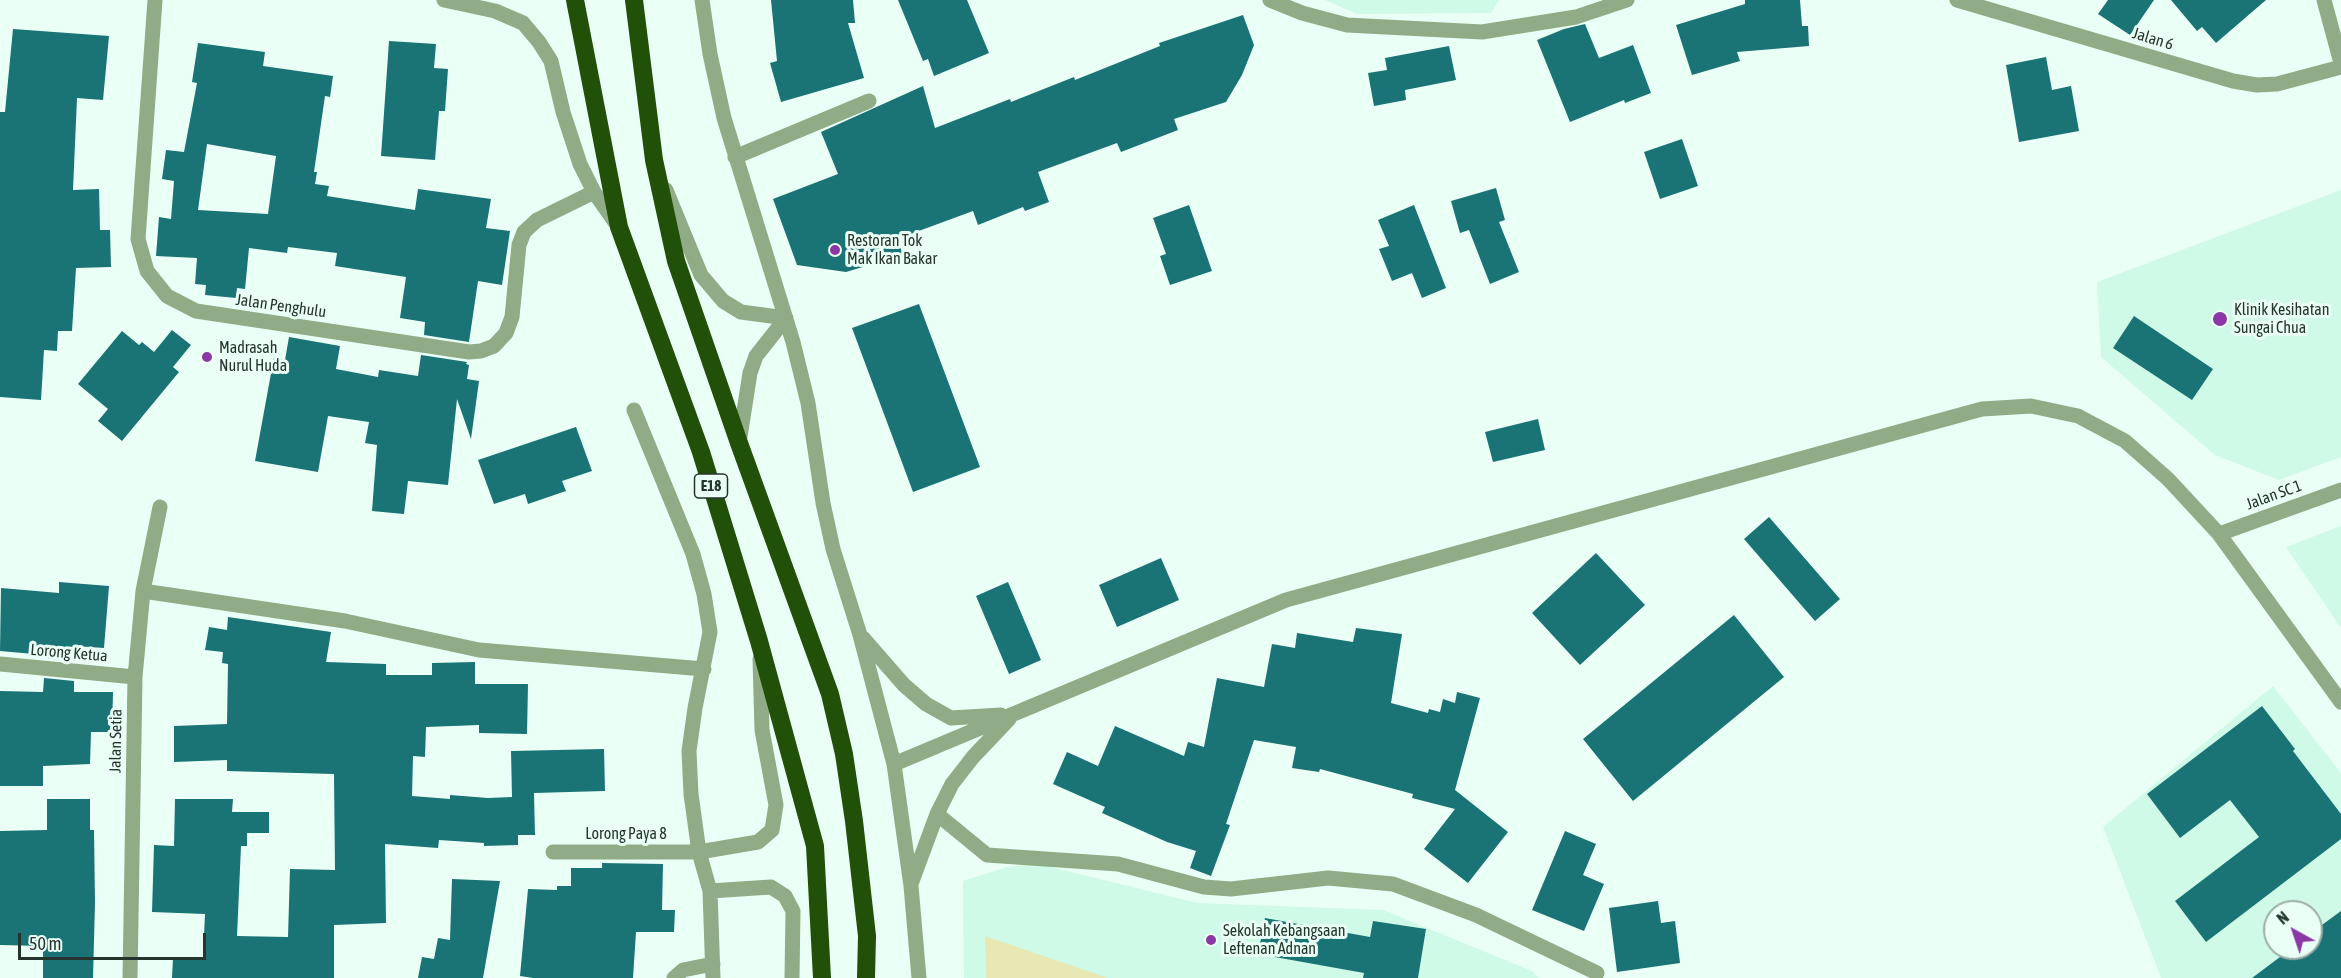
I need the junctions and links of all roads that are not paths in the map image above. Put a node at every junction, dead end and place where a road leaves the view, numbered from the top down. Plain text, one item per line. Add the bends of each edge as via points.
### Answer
1 (156, 0) edge
2 (444, 0) edge
3 (574, 0) edge
4 (634, 0) edge
5 (702, 0) edge
6 (1270, 0) edge
7 (1627, 0) edge
8 (1957, 0) edge
9 (2324, 0) edge
10 (2341, 65) edge
11 (868, 101) dead end
12 (735, 157) junction
13 (654, 160) junction
14 (594, 192) junction
15 (619, 227) junction
16 (786, 318) junction
17 (634, 410) dead end
18 (739, 443) junction
19 (2341, 490) edge
20 (160, 507) dead end
21 (2219, 534) junction
22 (143, 591) junction
23 (860, 635) junction
24 (759, 641) junction
25 (0, 664) edge
26 (704, 669) junction
27 (135, 677) junction
28 (2341, 702) edge
29 (1013, 714) junction
30 (894, 764) junction
31 (937, 814) junction
32 (553, 852) dead end
33 (699, 852) junction
34 (911, 886) junction
35 (710, 891) junction
36 (713, 971) edge
37 (1597, 973) dead end
38 (130, 978) edge
39 (674, 978) edge
40 (792, 978) edge
41 (822, 978) edge
42 (866, 978) edge
43 (919, 978) edge

1 - 14 street, Jalan Penghulu via 138,239 147,271 166,296 196,311 481,351 494,346 506,333 512,317 519,245 524,232 537,220
2 - 14 street via 495,11 523,23 539,42 551,61 580,164
3 - 15 highway, E18
4 - 13 highway, E18
5 - 12 street via 712,65
6 - 7 street via 1347,25 1482,32 1576,17
8 - 10 street, Jalan 6 via 2245,83 2277,84 2308,78
9 - 10 street
11 - 12 street
12 - 16 street
13 - 16 street via 701,276 723,301 741,312
13 - 18 highway, E18 via 676,261
14 - 15 street
15 - 24 highway, E18 via 701,452
16 - 18 street via 756,356
16 - 23 street via 808,403 823,502
17 - 26 street via 693,554 704,594 710,632
18 - 42 highway, E18 via 832,704 844,754 867,936
19 - 21 street, Jalan SC 1
20 - 22 street, Jalan Setia
21 - 28 street
21 - 29 street via 2168,479 2124,441 2078,416 2031,406 1982,409 1286,600
22 - 26 street via 345,621 479,650
22 - 27 street, Jalan Setia
23 - 29 street via 911,692 951,718
23 - 30 street
24 - 33 street, Lorong Paya 8 via 762,730 776,806 772,830 758,842
24 - 41 highway, E18 via 815,846
25 - 27 street, Lorong Ketua
26 - 33 street via 689,751
27 - 38 street, Jalan Setia
29 - 30 street
29 - 31 street via 952,784
30 - 34 street
31 - 34 street
31 - 37 street via 987,855 1118,864 1204,887 1328,878 1393,884 1476,915
32 - 33 street, Lorong Paya 8
33 - 35 street
34 - 43 street
35 - 36 street
35 - 40 street via 771,887 785,896 792,911
36 - 39 street via 683,970

